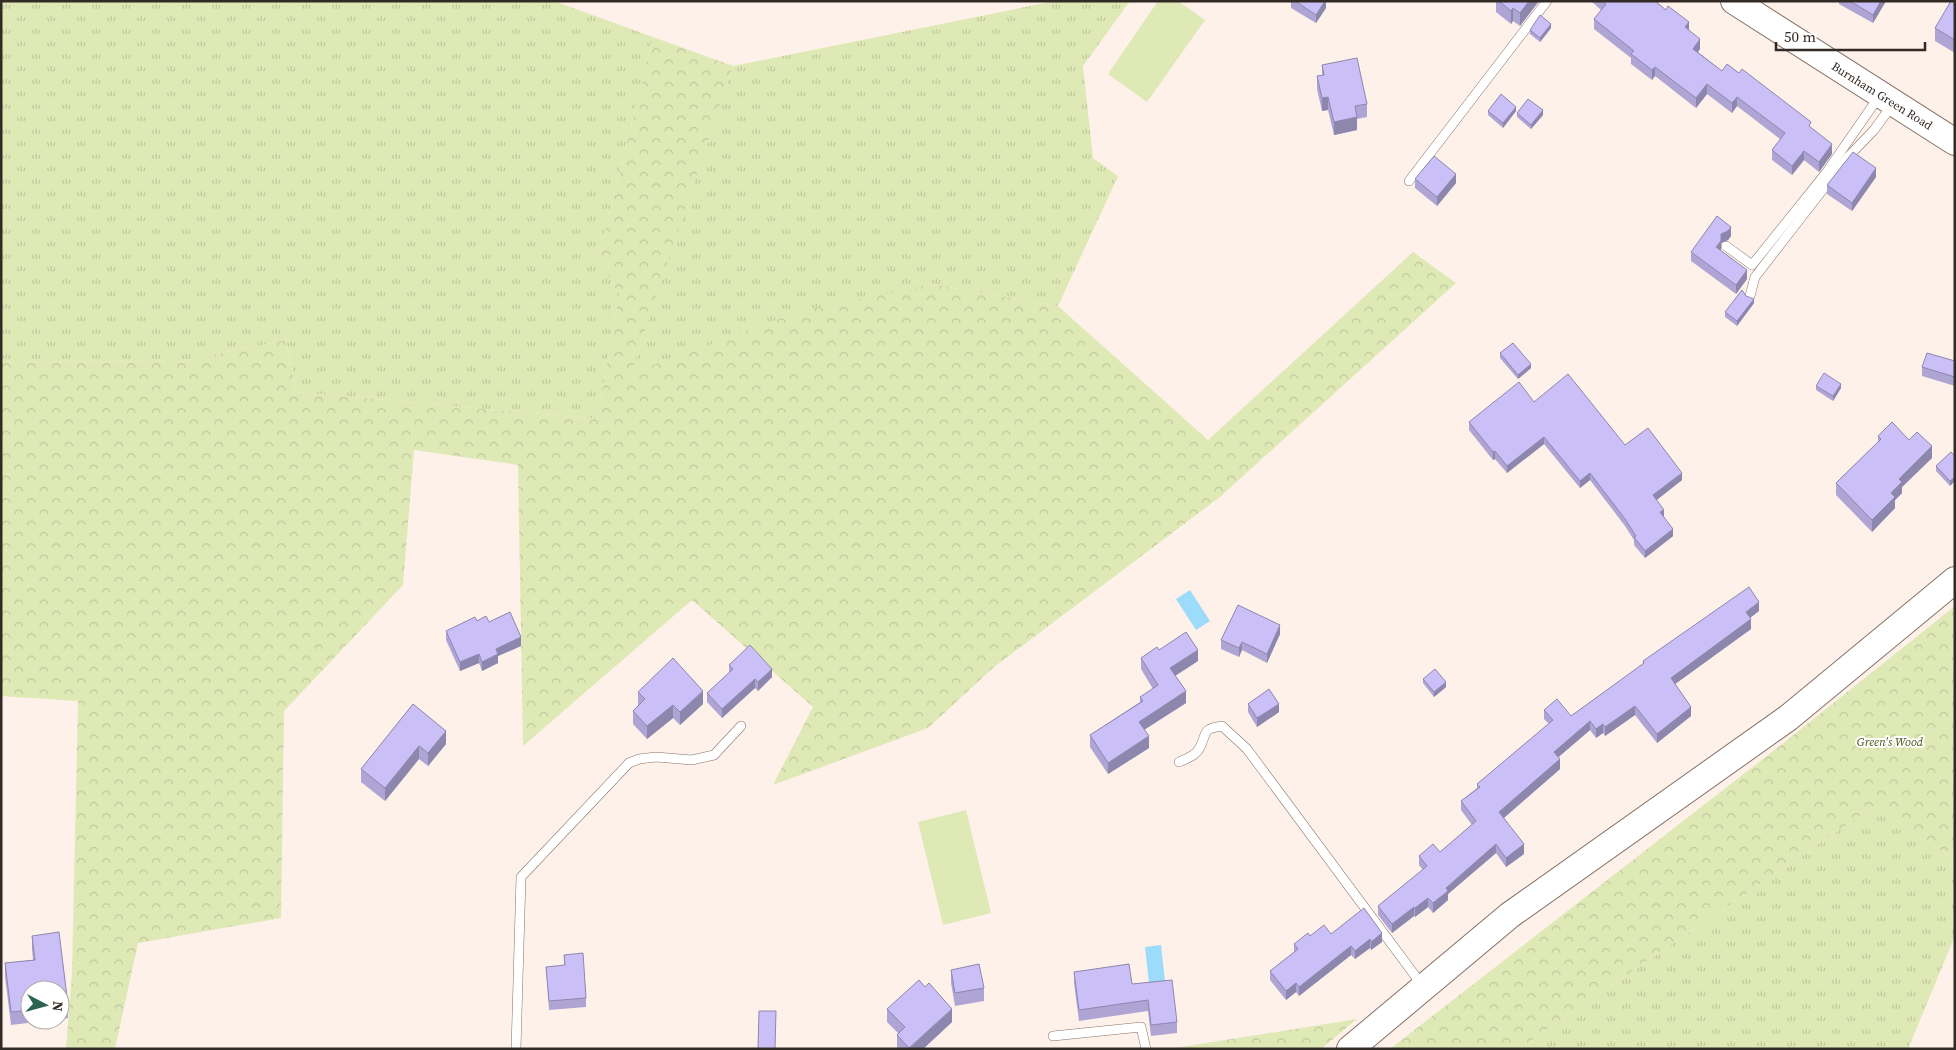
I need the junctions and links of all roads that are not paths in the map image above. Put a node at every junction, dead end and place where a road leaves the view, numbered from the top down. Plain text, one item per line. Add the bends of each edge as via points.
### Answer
1 (1547, 1) edge
2 (1734, 1) edge
3 (1886, 99) junction
4 (1955, 142) edge
5 (1409, 181) dead end
6 (1726, 246) dead end
7 (1750, 296) edge
8 (1955, 580) edge
9 (740, 726) dead end
10 (1179, 762) dead end
11 (1424, 987) junction
12 (1053, 1036) dead end
13 (516, 1049) edge
14 (1146, 1049) edge
15 (1350, 1049) edge

1 - 5 lane
2 - 3 street, Burnham Green Road
3 - 4 street, Burnham Green Road
3 - 6 lane via 1752,265
3 - 7 lane via 1874,130 1848,157 1755,277
8 - 11 street via 1788,718 1510,915
9 - 13 lane via 714,756 692,760 656,757 629,763 521,878
10 - 11 lane via 1199,750 1210,727 1222,726 1247,749
11 - 15 street
12 - 14 lane via 1141,1027

